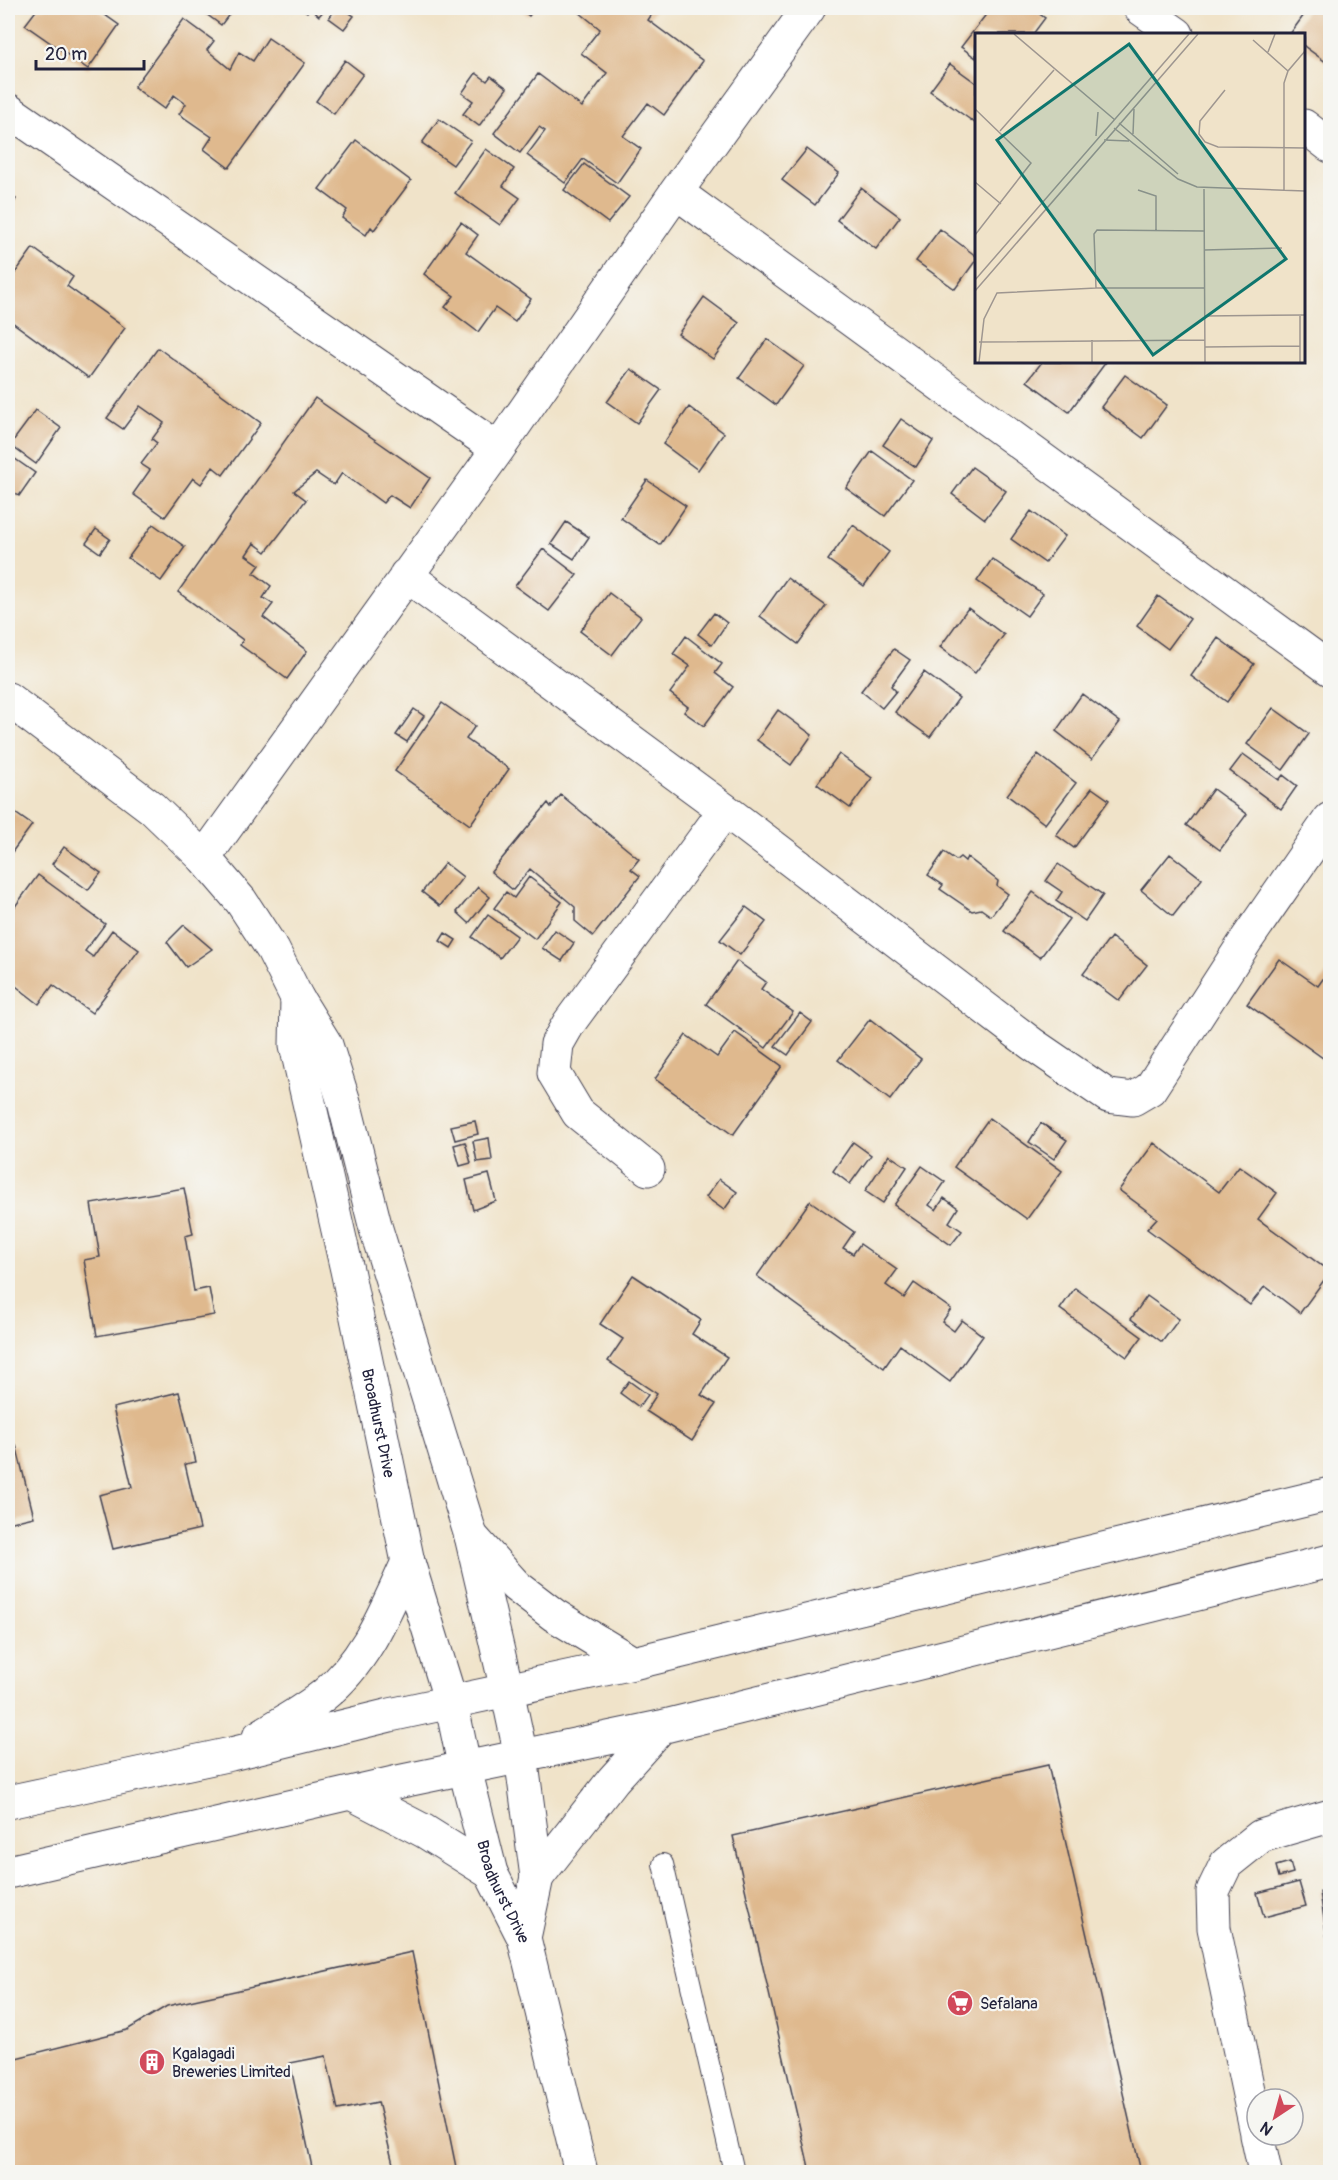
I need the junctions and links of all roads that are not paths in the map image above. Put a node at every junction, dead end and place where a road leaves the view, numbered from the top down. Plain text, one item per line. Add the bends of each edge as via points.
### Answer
1 (808, 8) edge
2 (1140, 8) edge
3 (1176, 33) edge
4 (8, 110) edge
5 (1305, 127) edge
6 (1330, 146) edge
7 (676, 192) junction
8 (498, 449) junction
9 (406, 575) junction
10 (1330, 669) edge
11 (8, 699) edge
12 (724, 810) junction
13 (1330, 819) edge
14 (204, 858) junction
15 (297, 998) junction
16 (648, 1169) dead end
17 (1330, 1494) edge
18 (471, 1536) junction
19 (408, 1562) junction
20 (1330, 1562) edge
21 (633, 1663) junction
22 (507, 1690) junction
23 (450, 1702) junction
24 (661, 1727) junction
25 (231, 1754) junction
26 (521, 1756) junction
27 (465, 1769) junction
28 (351, 1792) junction
29 (8, 1802) edge
30 (1330, 1816) edge
31 (663, 1864) dead end
32 (8, 1872) edge
33 (491, 1873) junction
34 (537, 1876) junction
35 (524, 1938) junction
36 (1247, 2087) edge
37 (1260, 2147) edge
38 (581, 2172) edge
39 (734, 2172) edge
40 (1265, 2172) edge

1 - 7 street
2 - 3 street
4 - 8 street
5 - 6 street
7 - 8 street
7 - 10 street
8 - 9 street
9 - 12 street
9 - 14 street
11 - 14 street via 152,808
12 - 13 street via 1032,1044 1108,1096 1133,1099 1150,1089
12 - 16 street via 556,1044 554,1072 578,1113
14 - 15 street via 241,901 273,950
15 - 18 street, Broadhurst Drive via 326,1045 376,1229
15 - 19 street, Broadhurst Drive via 296,1045
17 - 21 street
18 - 21 street via 516,1586 546,1610
18 - 22 street, Broadhurst Drive
19 - 23 street, Broadhurst Drive
19 - 25 street via 381,1622 344,1676 294,1716
20 - 24 street
21 - 22 street
22 - 23 street
22 - 26 street, Broadhurst Drive
23 - 25 street
23 - 27 street, Broadhurst Drive
24 - 26 street
24 - 34 street
25 - 29 street
26 - 27 street
26 - 34 street, Broadhurst Drive
27 - 28 street
27 - 33 street, Broadhurst Drive
28 - 32 street
28 - 33 street
30 - 36 street via 1261,1836 1226,1864 1213,1891 1214,1928
31 - 39 lane
33 - 35 street, Broadhurst Drive
34 - 35 street, Broadhurst Drive
35 - 38 street
37 - 40 street

